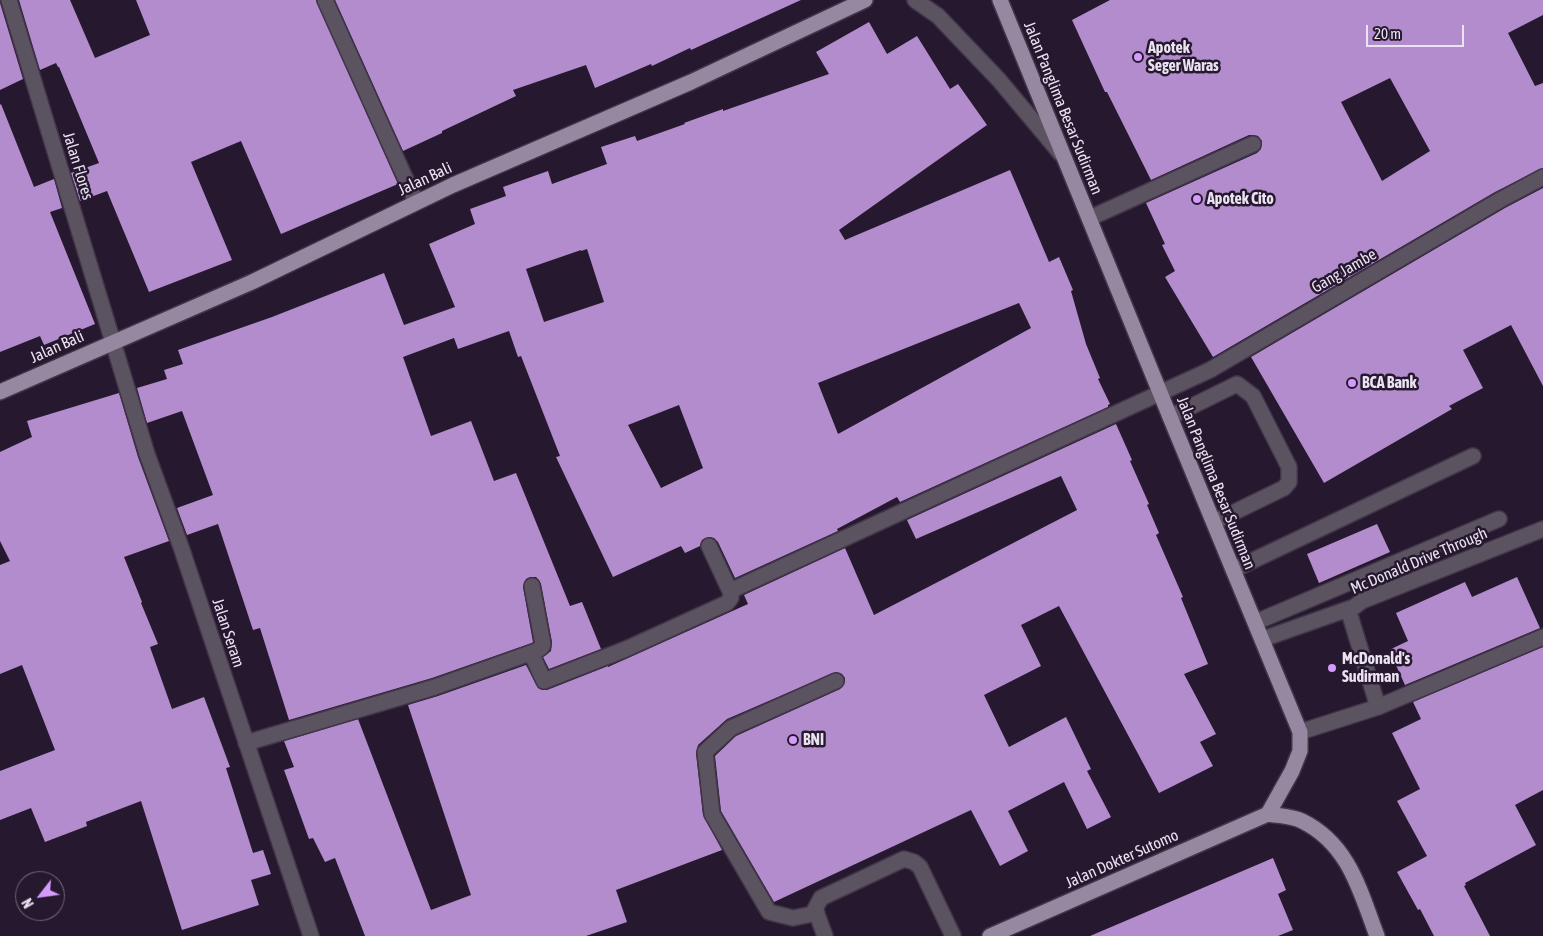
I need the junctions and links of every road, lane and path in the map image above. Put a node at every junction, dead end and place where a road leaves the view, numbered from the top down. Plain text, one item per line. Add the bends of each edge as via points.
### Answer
1 (10, 0) edge
2 (325, 0) edge
3 (865, 0) edge
4 (915, 0) edge
5 (1000, 0) edge
6 (1253, 144) dead end
7 (1065, 159) junction
8 (1543, 176) edge
9 (416, 202) junction
10 (1090, 218) junction
11 (113, 342) junction
12 (0, 392) edge
13 (1161, 392) junction
14 (1170, 417) junction
15 (1473, 456) dead end
16 (1499, 519) dead end
17 (1214, 522) junction
18 (1543, 529) edge
19 (709, 546) dead end
20 (1233, 570) junction
21 (532, 586) dead end
22 (730, 591) junction
23 (1348, 609) junction
24 (1256, 622) junction
25 (1543, 637) edge
26 (1263, 639) junction
27 (531, 653) junction
28 (836, 681) dead end
29 (1378, 707) junction
30 (1300, 732) junction
31 (246, 743) junction
32 (1268, 814) junction
33 (816, 913) junction
34 (310, 936) edge
35 (824, 936) edge
36 (953, 936) edge
37 (990, 936) edge
38 (1377, 936) edge

1 - 11 street, Jalan Flores
2 - 9 street
3 - 9 main road, Jalan Bali via 691,82
4 - 7 street via 938,16 992,72
5 - 7 main road, Jalan Panglima Besar Sudirman
6 - 10 street
7 - 10 main road, Jalan Panglima Besar Sudirman
8 - 13 street, Gang Jambe via 1210,370
9 - 11 main road, Jalan Bali via 252,282
10 - 13 main road, Jalan Panglima Besar Sudirman
11 - 12 main road, Jalan Bali
11 - 31 street, Jalan Seram via 147,454
13 - 14 main road, Jalan Panglima Besar Sudirman
13 - 22 street, Gang Jambe
14 - 17 main road, Jalan Panglima Besar Sudirman
14 - 17 street via 1237,384 1253,396 1289,467 1289,482 1284,488
15 - 20 street
16 - 24 street
17 - 20 main road, Jalan Panglima Besar Sudirman
18 - 23 street, Mc Donald Drive Through
19 - 22 street
20 - 24 main road, Jalan Panglima Besar Sudirman
21 - 27 street via 543,644 542,648
22 - 27 street via 730,601 722,606 544,681
23 - 26 street
23 - 29 street, Mc Donald Drive Through
24 - 26 main road, Jalan Panglima Besar Sudirman
25 - 29 street
26 - 30 main road, Jalan Panglima Besar Sudirman
27 - 31 street via 435,686
28 - 33 street via 731,728 705,752 712,814 769,912 793,918
29 - 30 street
30 - 32 main road, Jalan Panglima Besar Sudirman via 1300,751
31 - 34 street, Jalan Seram
32 - 37 main road, Jalan Dokter Sutomo
32 - 38 main road via 1300,820 1326,836 1357,880
33 - 35 street
33 - 36 street via 820,898 904,859 920,867

